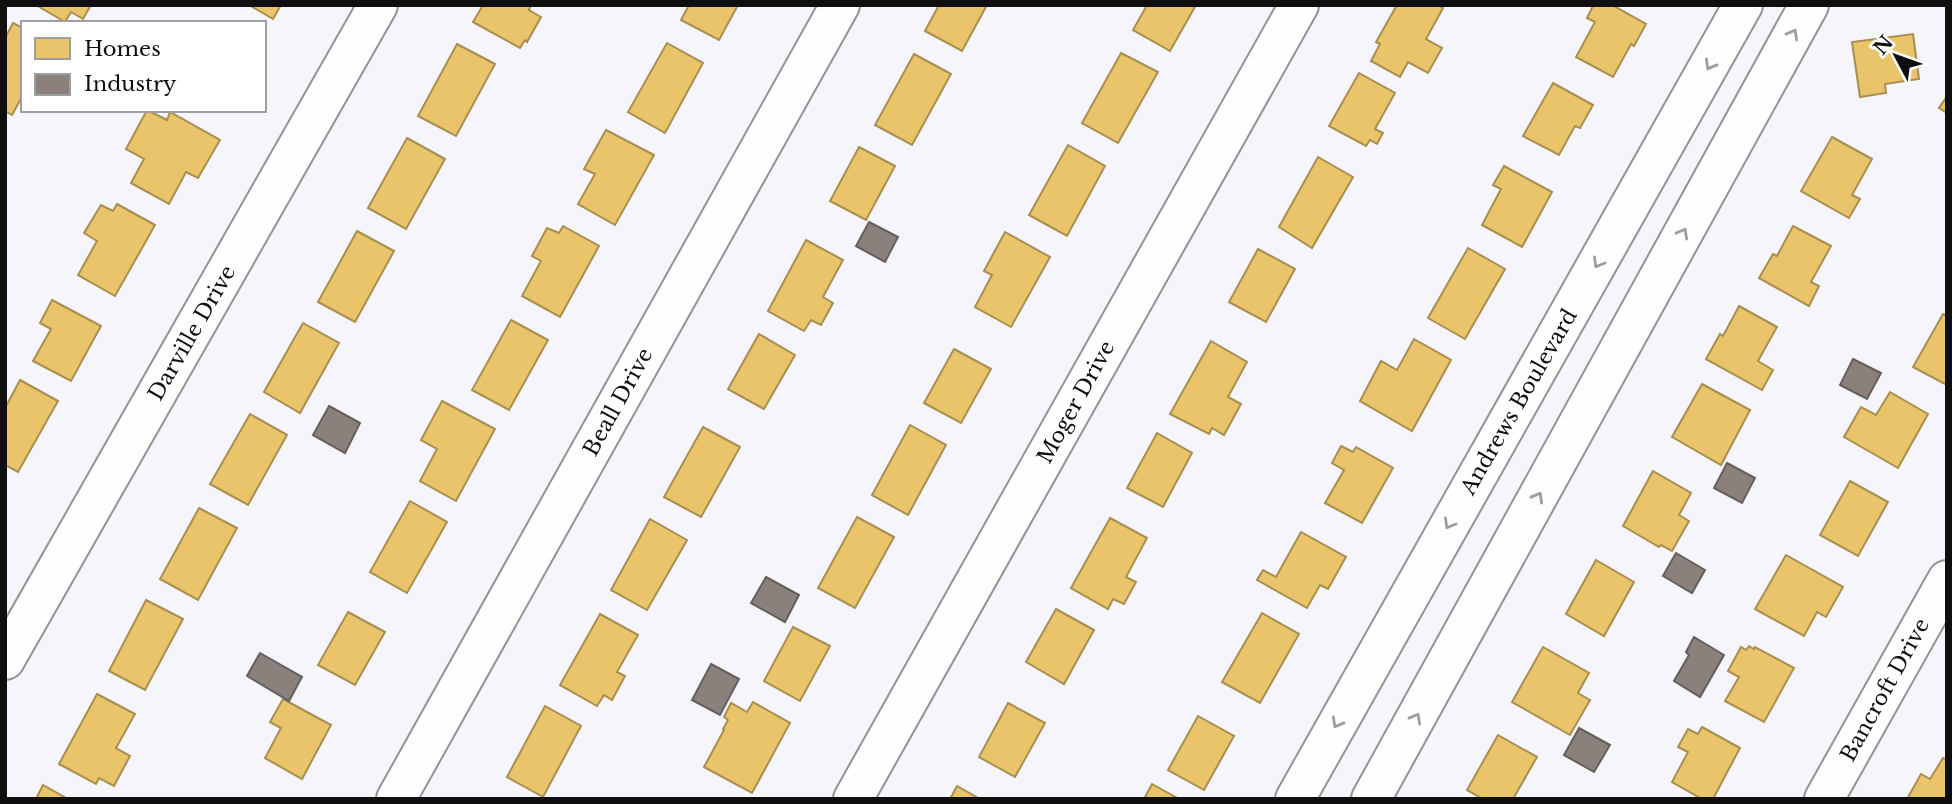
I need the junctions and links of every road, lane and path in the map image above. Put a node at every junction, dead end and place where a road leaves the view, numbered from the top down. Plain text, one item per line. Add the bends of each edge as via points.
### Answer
1 (378, 5) edge
2 (840, 5) edge
3 (1298, 5) edge
4 (1743, 5) edge
5 (1809, 5) edge
6 (1947, 580) edge
7 (5, 660) edge
8 (396, 799) edge
9 (853, 799) edge
10 (1295, 799) edge
11 (1371, 799) edge
12 (1824, 799) edge

1 - 7 street, Darville Drive
2 - 8 street, Beall Drive
3 - 9 street, Moger Drive
4 -> 10 street, Andrews Boulevard
11 -> 5 street
6 - 12 street, Bancroft Drive

